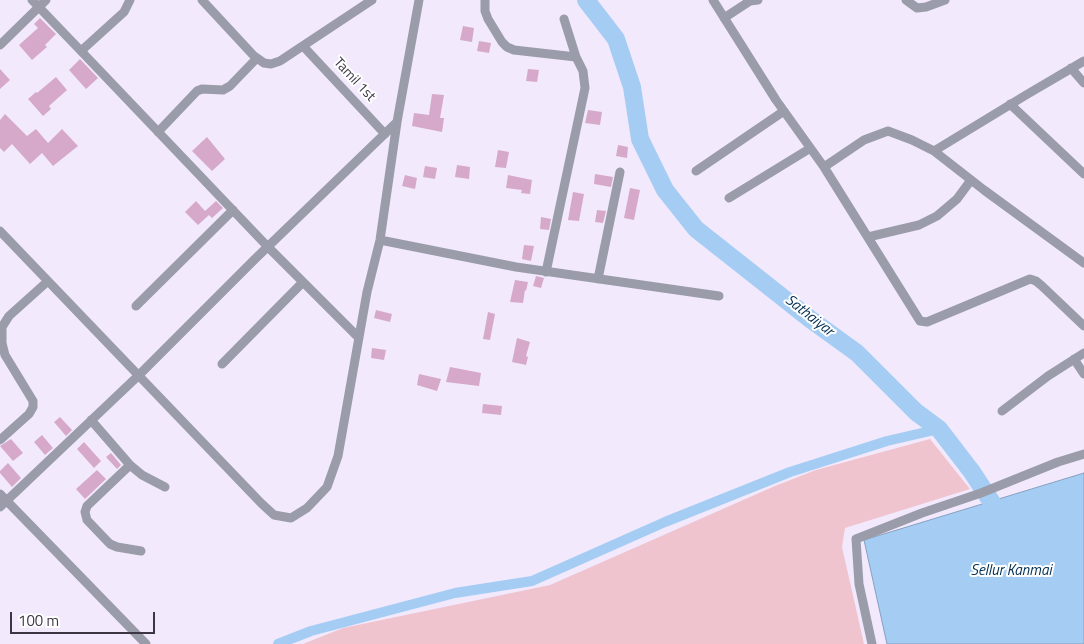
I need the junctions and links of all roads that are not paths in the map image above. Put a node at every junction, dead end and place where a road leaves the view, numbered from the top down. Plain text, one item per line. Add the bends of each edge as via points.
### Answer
1 (32, 0) edge
2 (46, 0) edge
3 (130, 0) edge
4 (202, 0) edge
5 (372, 0) edge
6 (419, 0) edge
7 (485, 0) edge
8 (713, 0) edge
9 (758, 0) edge
10 (906, 0) edge
11 (945, 0) edge
12 (39, 7) junction
13 (724, 18) junction
14 (564, 19) dead end
15 (0, 44) edge
16 (302, 46) junction
17 (81, 52) junction
18 (576, 57) junction
19 (257, 58) junction
20 (1084, 61) edge
21 (1071, 68) junction
22 (1084, 83) edge
23 (1010, 104) junction
24 (784, 111) junction
25 (397, 122) junction
26 (158, 132) junction
27 (385, 134) junction
28 (810, 148) junction
29 (934, 151) junction
30 (824, 167) junction
31 (696, 171) dead end
32 (620, 172) dead end
33 (1084, 174) edge
34 (971, 180) junction
35 (729, 198) dead end
36 (232, 210) junction
37 (0, 231) edge
38 (868, 237) junction
39 (380, 240) junction
40 (268, 246) junction
41 (1084, 263) edge
42 (546, 272) junction
43 (598, 279) junction
44 (48, 281) junction
45 (303, 282) junction
46 (719, 296) dead end
47 (136, 306) dead end
48 (1084, 326) edge
49 (359, 338) junction
50 (1084, 354) edge
51 (1074, 359) junction
52 (222, 364) dead end
53 (1084, 374) edge
54 (139, 376) junction
55 (1002, 411) dead end
56 (91, 420) junction
57 (0, 440) edge
58 (1084, 454) edge
59 (130, 465) junction
60 (165, 487) dead end
61 (2, 501) edge
62 (141, 552) dead end
63 (146, 644) edge
64 (872, 644) edge

1 - 12 street
2 - 12 street
3 - 17 street via 124,12
4 - 19 street
5 - 16 street
6 - 25 street
7 - 18 street via 488,19 507,47
8 - 13 street
9 - 13 street via 750,1
10 - 11 street via 917,8
12 - 15 street
12 - 17 street
13 - 24 street
14 - 18 street
16 - 19 street via 271,64
16 - 27 street, Tamil 1st
17 - 26 street
18 - 42 street via 585,78 585,88
19 - 26 street via 223,90 202,89 197,92
20 - 21 street
21 - 22 street
21 - 23 street
23 - 29 street
23 - 33 street
24 - 28 street
24 - 31 street
25 - 27 street
25 - 39 street
26 - 36 street
27 - 40 street
28 - 30 street
28 - 35 street
29 - 30 street via 888,131 864,140
29 - 34 street
30 - 38 street
32 - 43 street
34 - 38 street via 957,199 937,216 919,225
34 - 41 street
36 - 40 street
36 - 47 street
37 - 44 street
38 - 48 street via 920,321 927,322 1030,279 1042,286
39 - 42 street
39 - 49 street
40 - 45 street
40 - 54 street
42 - 43 street
43 - 46 street
44 - 54 street
44 - 57 street via 9,316 2,327 6,355 33,401 33,407
45 - 49 street
45 - 52 street
49 - 54 street via 338,456 327,487 307,508 291,518 274,515 261,504
50 - 51 street
51 - 53 street
51 - 55 street
54 - 56 street
56 - 59 street
56 - 61 street
58 - 64 street via 856,539 859,584
59 - 60 street
59 - 62 street via 87,506 85,512 87,520 110,544
61 - 63 street

